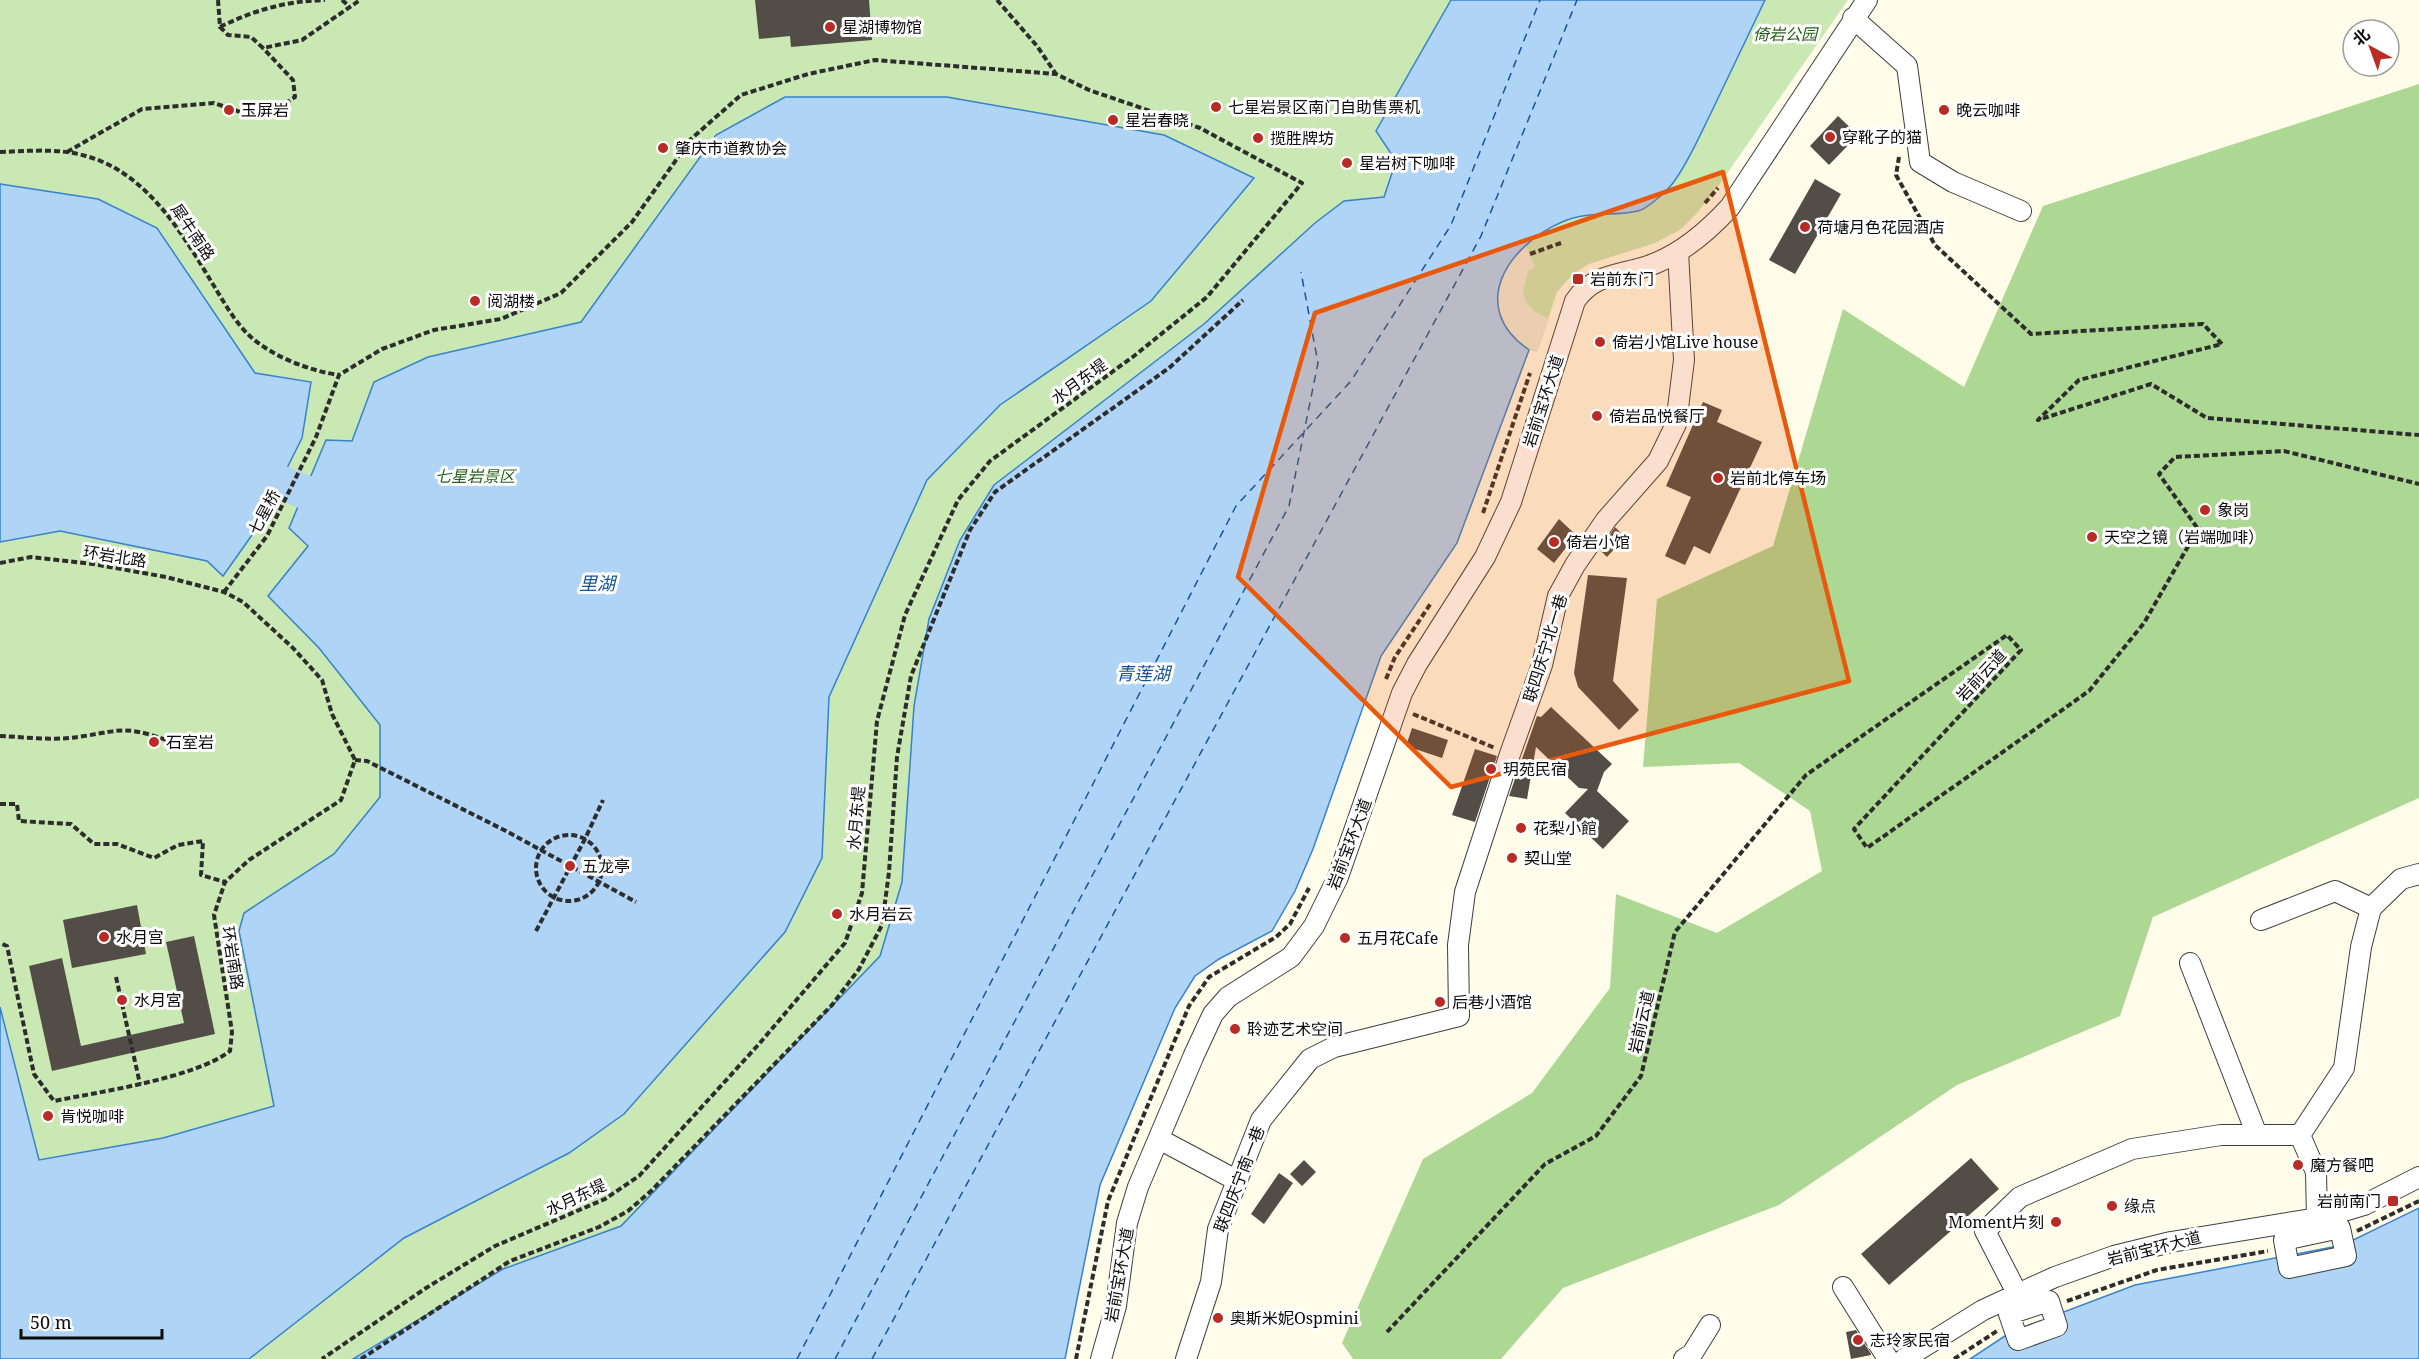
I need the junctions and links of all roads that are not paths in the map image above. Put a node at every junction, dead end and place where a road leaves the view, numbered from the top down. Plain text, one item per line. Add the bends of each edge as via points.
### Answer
1 (1867, 0) edge
2 (1853, 18) junction
3 (2021, 211) dead end
4 (1678, 252) junction
5 (2419, 874) edge
6 (2371, 908) junction
7 (2261, 920) dead end
8 (2190, 963) dead end
9 (1459, 1016) joint
10 (2257, 1135) junction
11 (2300, 1135) junction
12 (1159, 1139) junction
13 (2419, 1177) edge
14 (1236, 1180) junction
15 (2317, 1218) junction
16 (2285, 1248) joint
17 (1843, 1287) dead end
18 (2017, 1293) junction
19 (2012, 1322) joint
20 (1710, 1325) dead end
21 (1101, 1359) edge
22 (1186, 1359) edge
23 (1684, 1359) edge
24 (1888, 1359) edge
25 (1904, 1359) edge

1 - 2 street
2 - 3 street via 1907,66 1920,162 1953,182
2 - 4 street via 1730,207
4 - 9 street, 联四庆宁北一巷 via 1684,360 1676,424 1658,461 1606,520 1558,596 1542,665 1465,892 1458,945
4 - 12 street, 岩前宝环大道 via 1657,263 1597,279 1583,289 1575,302 1511,502 1485,557 1417,664 1397,707 1338,877 1314,926 1291,957 1228,997 1213,1014
5 - 6 street via 2401,879
6 - 7 street via 2335,891
6 - 11 street via 2361,947 2344,1068
8 - 10 street
9 - 14 street, 联四庆宁南一巷 via 1334,1047 1310,1059 1261,1120
10 - 11 street
10 - 18 street via 2221,1135 2132,1149 2020,1197 1985,1232
11 - 15 street via 2316,1172
12 - 14 street
12 - 21 street, 岩前宝环大道 via 1127,1223 1116,1306
13 - 15 street, 岩前宝环大道 via 2364,1205
14 - 22 street, 联四庆宁南一巷 via 1218,1229 1210,1282
15 - 18 street, 岩前宝环大道 via 2160,1244 2114,1256
16 - 16 street via 2284,1240 2340,1228 2346,1256 2289,1268
17 - 24 street
18 - 25 street, 岩前宝环大道
19 - 19 street via 2009,1314 2049,1300 2057,1326 2018,1340
20 - 23 street via 1692,1354

